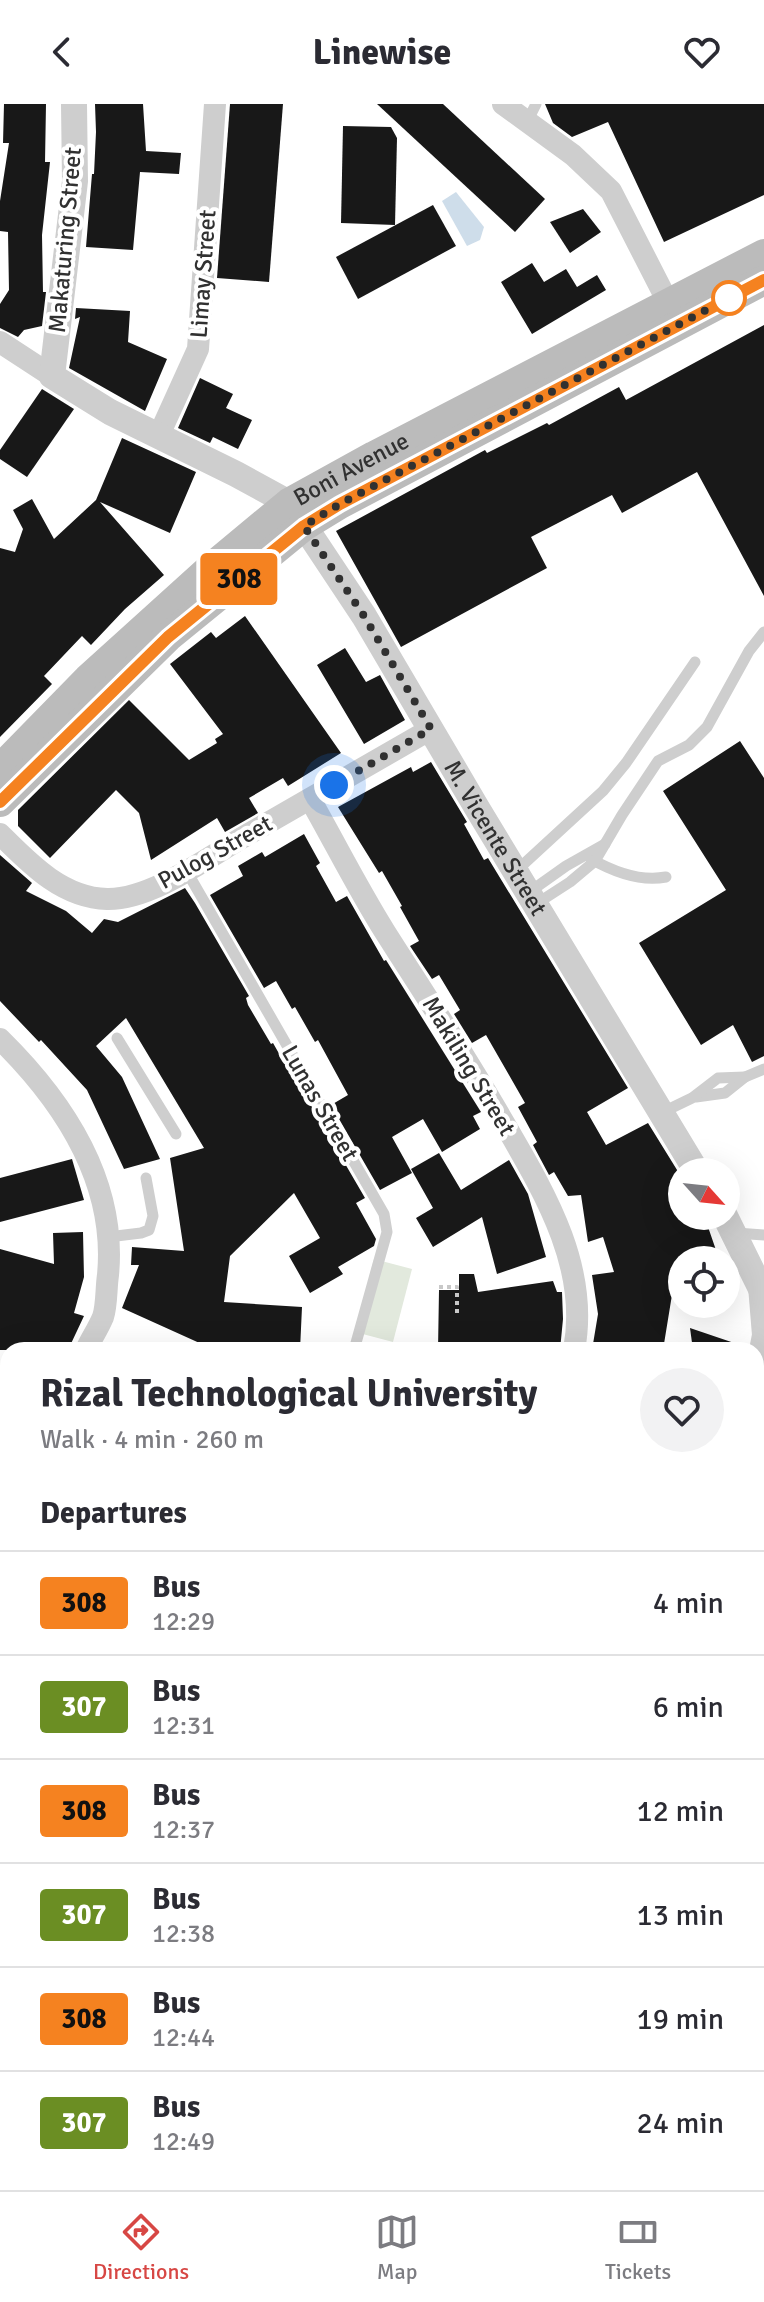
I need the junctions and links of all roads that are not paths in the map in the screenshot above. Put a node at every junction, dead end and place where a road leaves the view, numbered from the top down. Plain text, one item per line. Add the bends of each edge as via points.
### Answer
1 (74, 104) edge
2 (215, 104) edge
3 (503, 104) edge
4 (532, 113) edge
5 (764, 254) edge
6 (764, 280) edge
7 (674, 314) junction
8 (0, 342) edge
9 (52, 376) junction
10 (159, 435) junction
11 (297, 514) junction
12 (764, 632) edge
13 (695, 662) dead end
14 (431, 729) junction
15 (0, 769) edge
16 (310, 799) junction
17 (0, 802) edge
18 (0, 834) edge
19 (590, 858) junction
20 (186, 870) junction
21 (666, 877) dead end
22 (526, 890) junction
23 (117, 1038) dead end
24 (0, 1039) edge
25 (764, 1069) edge
26 (661, 1113) junction
27 (176, 1134) dead end
28 (688, 1158) edge
29 (146, 1178) dead end
30 (740, 1227) edge
31 (733, 1230) edge
32 (764, 1235) edge
33 (108, 1237) junction
34 (762, 1291) edge
35 (90, 1342) edge
36 (356, 1342) edge
37 (575, 1342) edge
38 (762, 1342) edge

1 - 9 street, Makaturing Street via 75,181
2 - 10 street, Limay Street via 198,349
3 - 4 street
4 - 7 street via 611,191
5 - 7 main road, Boni Avenue
6 - 7 main road, Boni Avenue
7 - 11 main road, Boni Avenue via 374,456
8 - 9 street, M. Vicente Street
9 - 10 street, M. Vicente Street
10 - 11 street, M. Vicente Street
11 - 14 street, M. Vicente Street
11 - 15 main road, Boni Avenue via 213,566 88,679
11 - 17 main road, Boni Avenue
12 - 19 lane via 707,727 689,745 658,761 605,844
13 - 22 lane via 626,763
14 - 16 street, Pulog Street
14 - 22 street, M. Vicente Street
16 - 20 street, Pulog Street
16 - 37 street, Makiling Street via 546,1197 577,1294
18 - 20 street, Pulog Street via 40,873 80,894 107,899 141,893
19 - 21 lane via 635,877
19 - 22 lane
20 - 36 lane, Lunas Street via 384,1214 387,1232
22 - 26 street, M. Vicente Street
23 - 27 lane
24 - 33 street via 62,1110 103,1197
25 - 26 lane via 745,1077 718,1078
26 - 28 street, M. Vicente Street
29 - 33 lane via 153,1216 149,1230
30 - 32 lane
31 - 34 street
33 - 35 street via 104,1315
34 - 38 street

